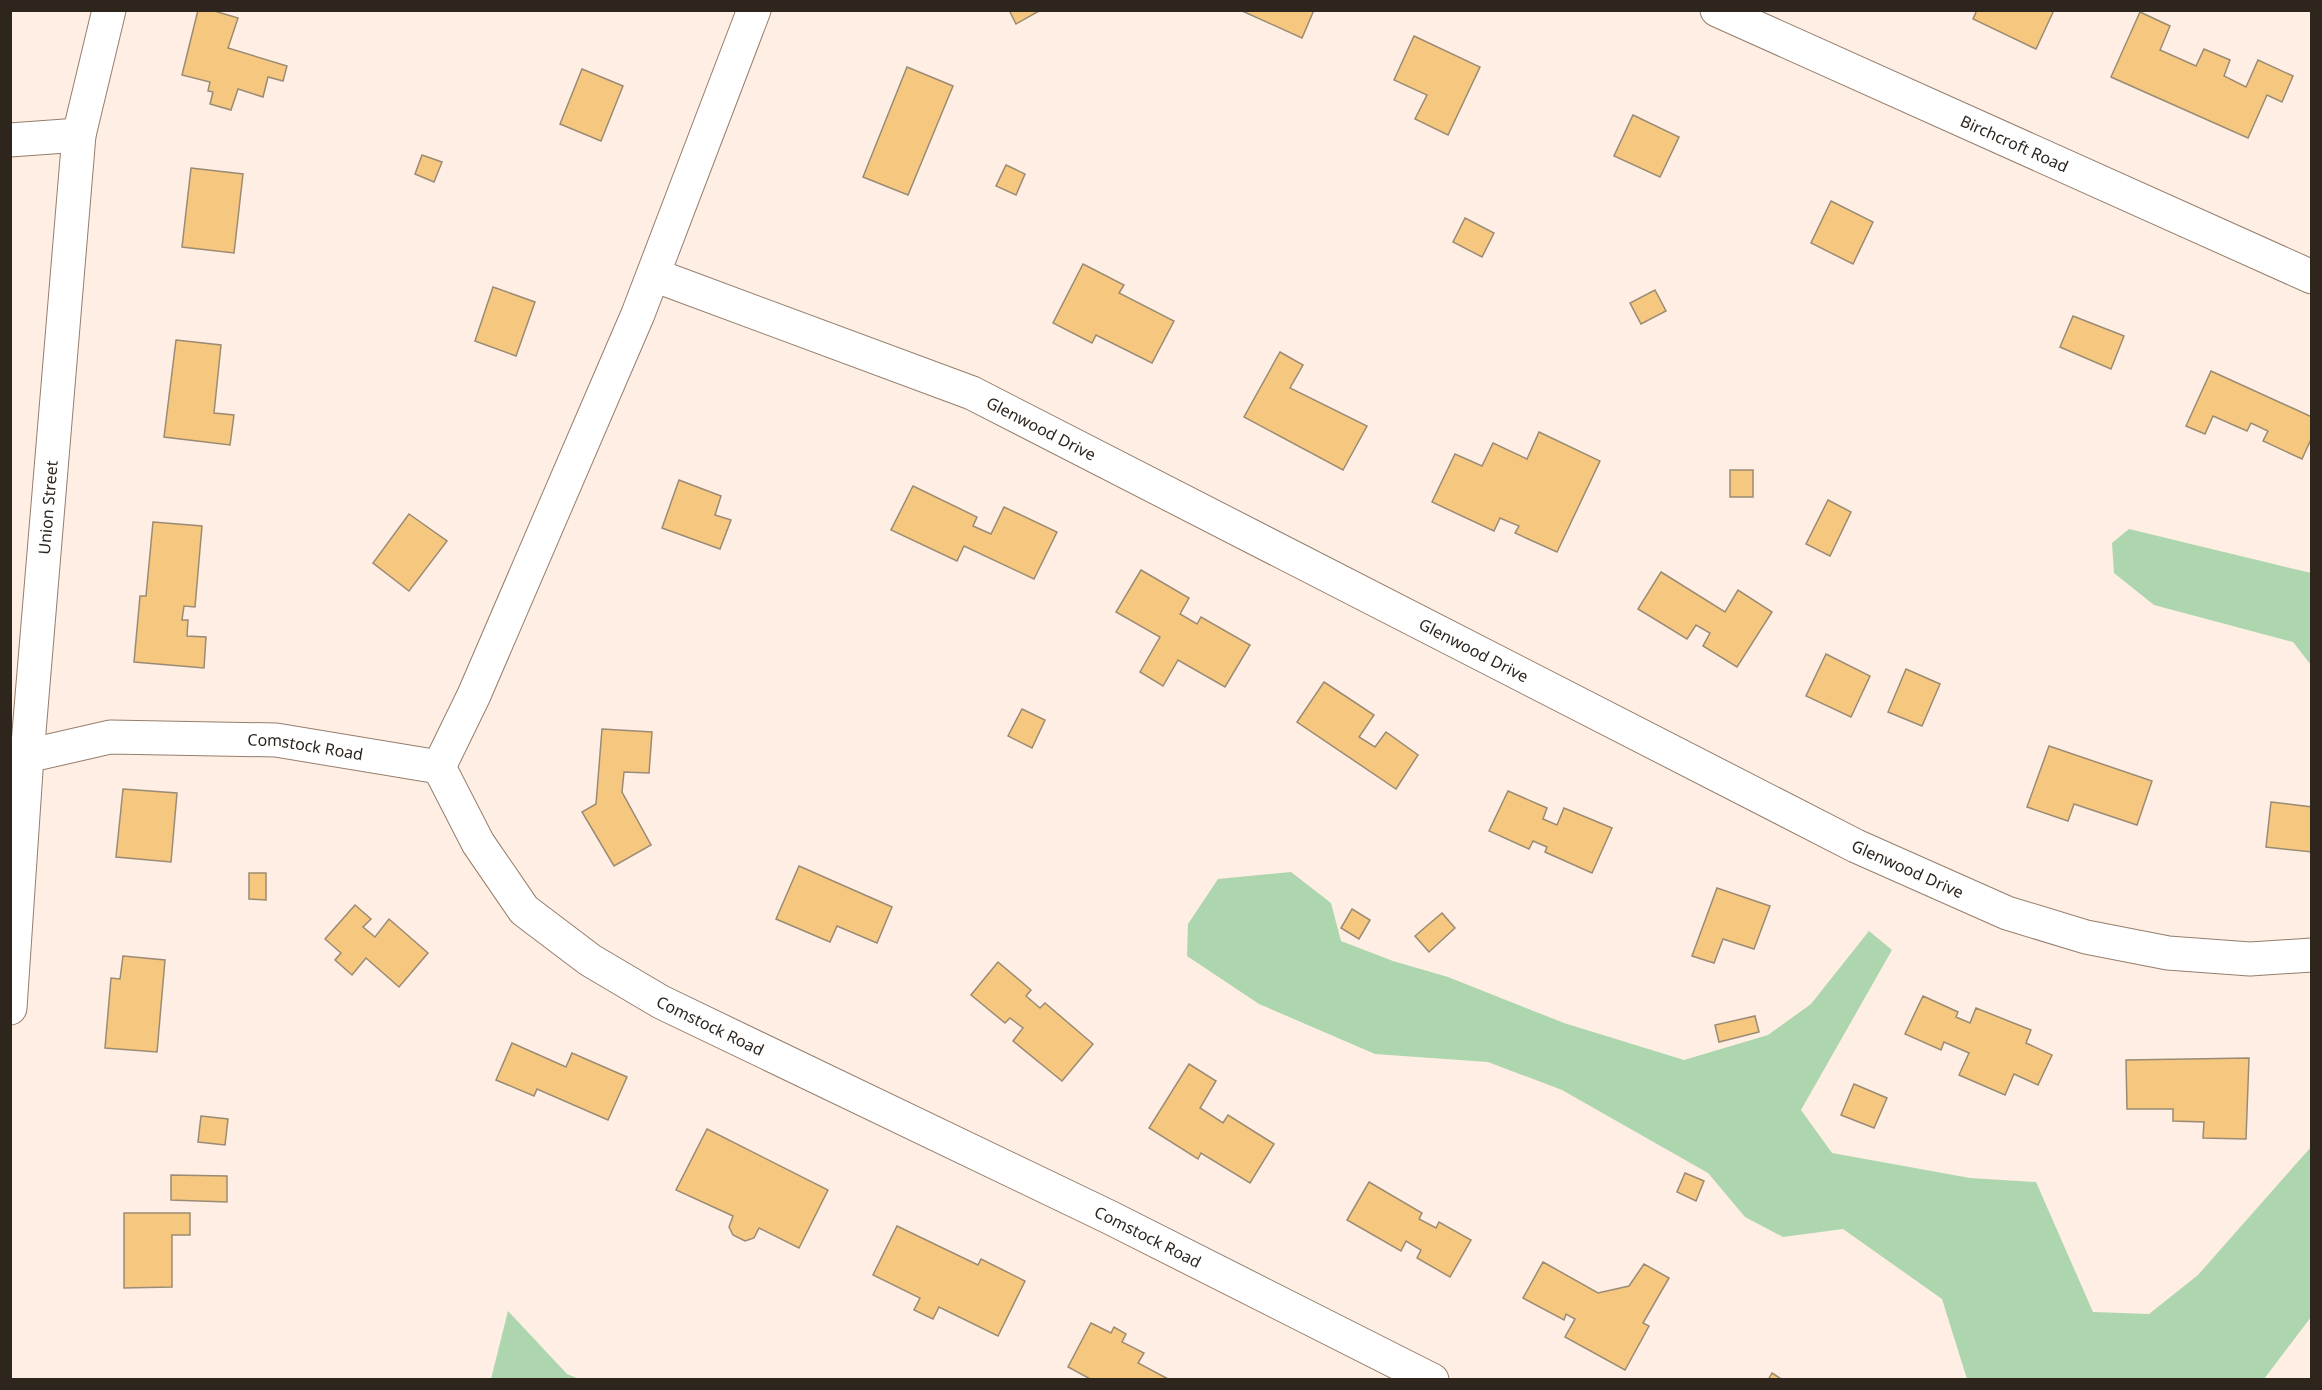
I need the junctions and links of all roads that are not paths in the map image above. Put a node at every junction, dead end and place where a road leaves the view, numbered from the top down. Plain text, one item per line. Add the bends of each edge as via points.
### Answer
1 (109, 10) edge
2 (754, 10) edge
3 (1717, 10) edge
4 (79, 135) junction
5 (10, 140) edge
6 (654, 275) junction
7 (2312, 276) edge
8 (19, 755) edge
9 (439, 767) junction
10 (2312, 955) edge
11 (10, 1008) edge
12 (1431, 1380) edge

1 - 4 street, Union Street
2 - 6 street
3 - 7 street, Birchcroft Road
4 - 5 street
4 - 8 street, Union Street
6 - 9 street via 474,695
6 - 10 street, Glenwood Drive via 972,393 1856,846 2007,913 2086,937 2168,953 2250,959
8 - 9 street, Comstock Road via 110,737 276,740
8 - 11 street, Union Street
9 - 12 street, Comstock Road via 478,843 524,910 590,960 661,1002 1109,1217

